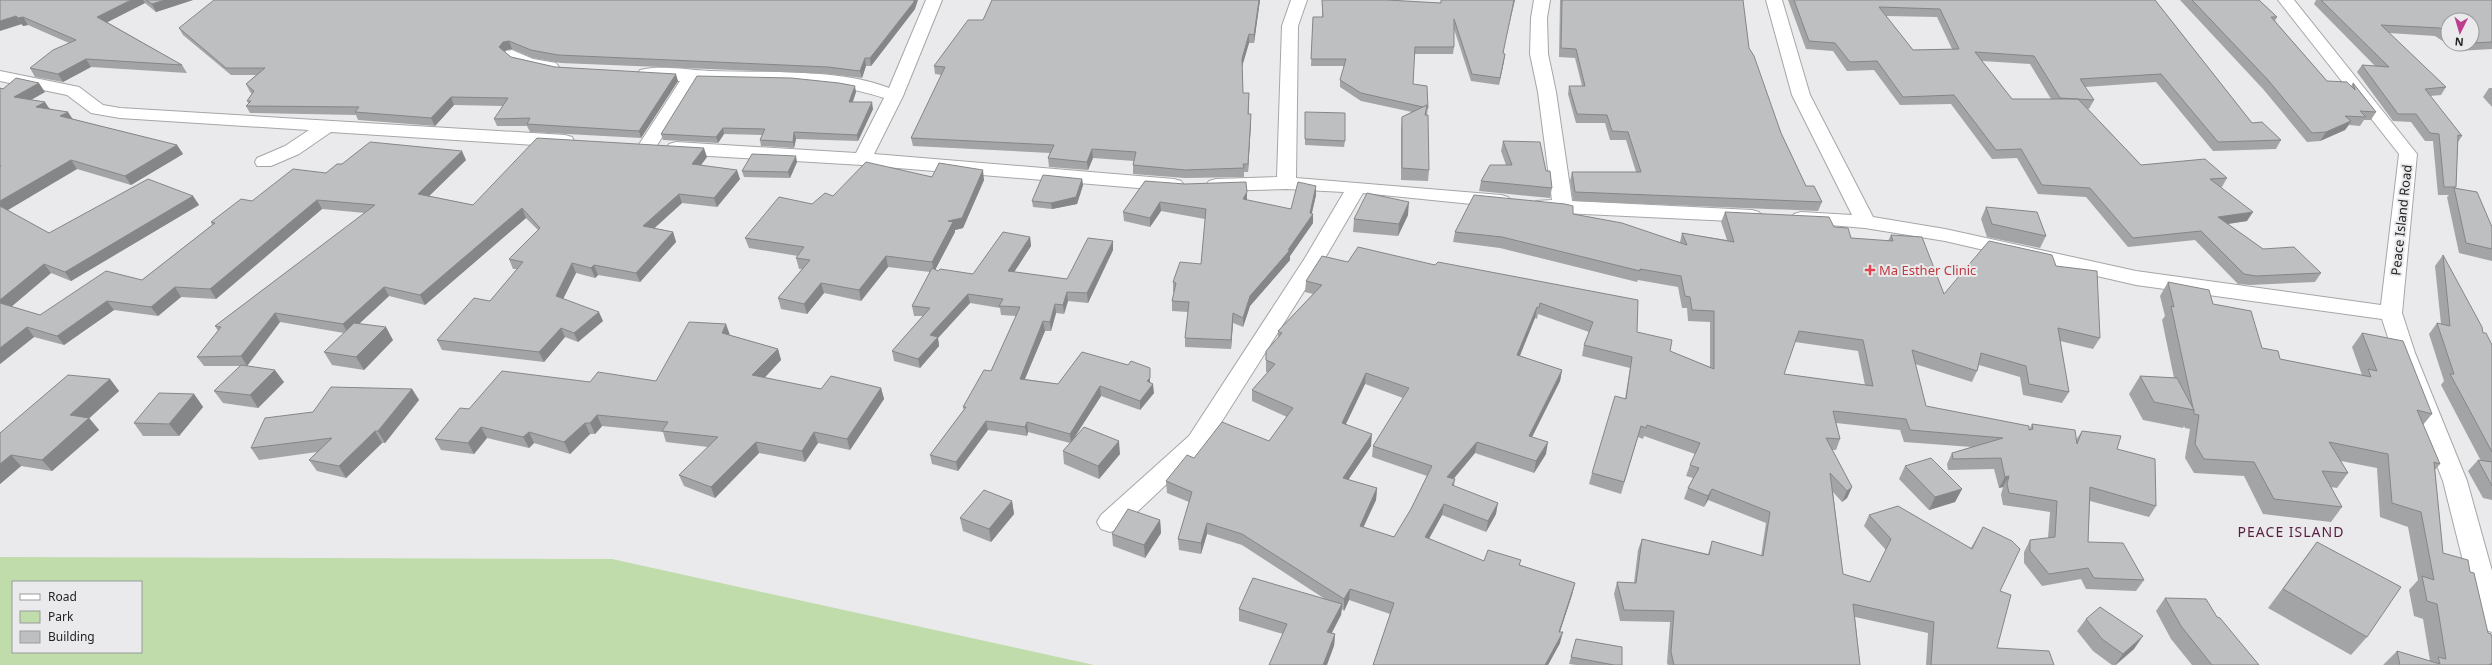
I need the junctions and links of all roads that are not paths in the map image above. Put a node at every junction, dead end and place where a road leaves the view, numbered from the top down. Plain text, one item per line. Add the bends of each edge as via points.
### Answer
1 (934, 0) edge
2 (1299, 0) edge
3 (1542, 0) edge
4 (1774, 0) edge
5 (2286, 0) edge
6 (512, 55) dead end
7 (568, 69) edge
8 (629, 74) edge
9 (693, 74) junction
10 (0, 76) edge
11 (894, 96) junction
12 (329, 125) junction
13 (583, 142) edge
14 (862, 159) junction
15 (264, 162) dead end
16 (1286, 183) junction
17 (1357, 187) junction
18 (1564, 207) junction
19 (1865, 222) junction
20 (2391, 313) junction
21 (1110, 522) dead end
22 (2492, 621) edge

1 - 11 street
2 - 16 street via 1290,26
3 - 18 street via 1539,54
4 - 19 street via 1800,95
5 - 20 street, Peace Island Road via 2408,154
6 - 7 street via 528,63
8 - 9 street
9 - 11 street via 830,81 865,85
9 - 14 street via 639,146
10 - 12 street via 73,91 97,109 120,113
11 - 14 street
12 - 13 street
12 - 15 street via 292,150
14 - 16 street via 1197,186
16 - 17 street
17 - 18 street
17 - 21 street via 1198,442
18 - 19 street
19 - 20 street via 1945,235 2136,278
20 - 22 street via 2454,481

